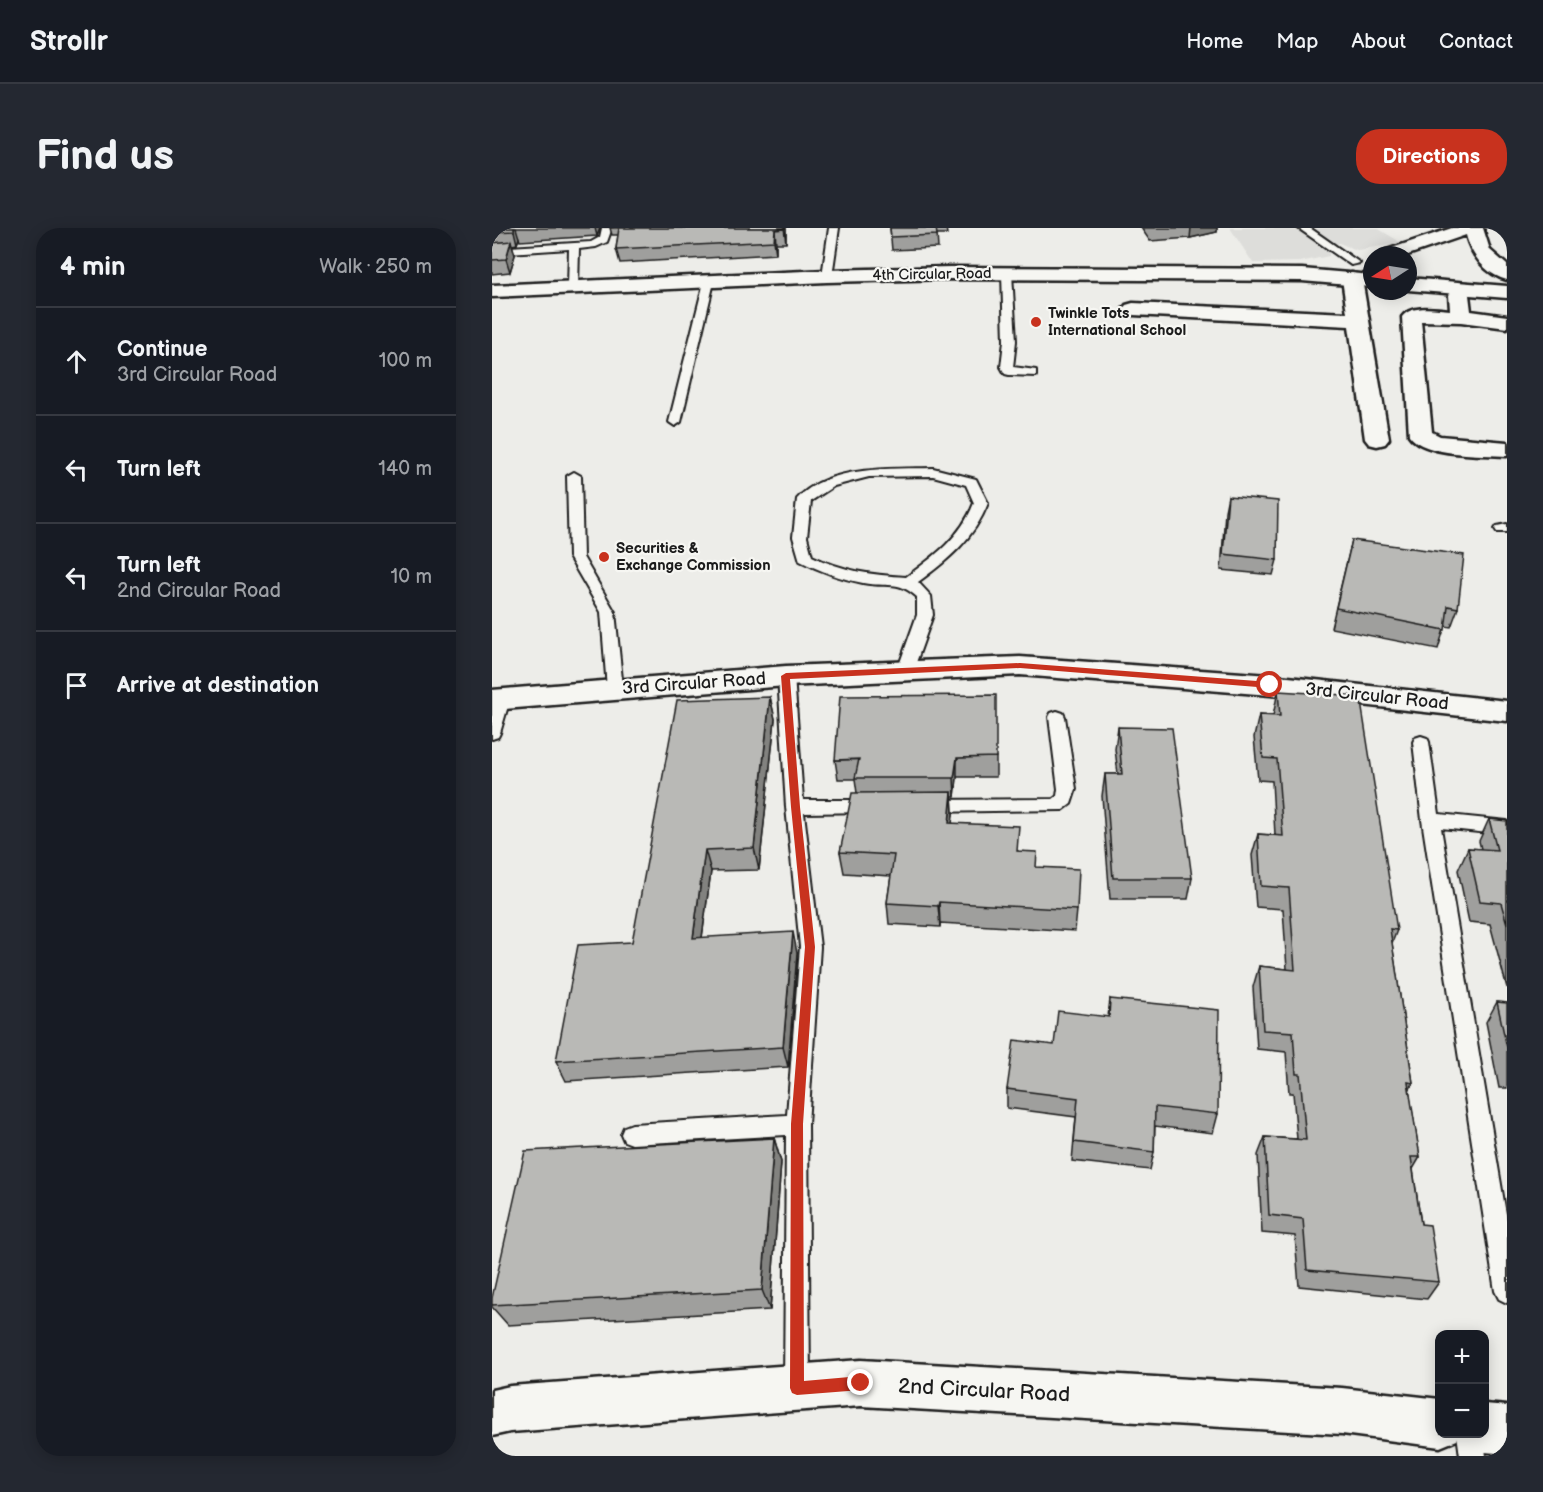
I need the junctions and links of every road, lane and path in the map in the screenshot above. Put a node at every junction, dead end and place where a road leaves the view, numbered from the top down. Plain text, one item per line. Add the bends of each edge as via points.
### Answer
1 (607, 228) edge
2 (834, 228) edge
3 (1303, 228) edge
4 (1472, 228) edge
5 (574, 246) junction
6 (1417, 246) edge
7 (492, 251) edge
8 (1363, 270) edge
9 (1007, 273) junction
10 (1507, 274) edge
11 (827, 276) junction
12 (709, 282) junction
13 (1417, 285) edge
14 (573, 287) junction
15 (1458, 288) junction
16 (492, 291) edge
17 (1507, 292) edge
18 (1133, 309) dead end
19 (1461, 316) junction
20 (1358, 320) junction
21 (1507, 322) edge
22 (1032, 373) dead end
23 (675, 422) dead end
24 (1377, 439) dead end
25 (1507, 449) edge
26 (574, 476) dead end
27 (909, 582) junction
28 (905, 670) junction
29 (786, 676) junction
30 (615, 689) junction
31 (497, 700) edge
32 (1507, 711) edge
33 (1057, 717) dead end
34 (492, 733) edge
35 (1421, 742) dead end
36 (891, 806) edge
37 (914, 806) edge
38 (795, 807) junction
39 (1431, 820) junction
40 (1507, 828) edge
41 (797, 1124) junction
42 (632, 1134) dead end
43 (1507, 1290) edge
44 (797, 1388) junction
45 (492, 1413) edge
46 (1435, 1422) edge
47 (1489, 1428) edge
48 (1507, 1430) edge
49 (1471, 1438) edge
50 (1473, 1456) edge

1 - 5 lane via 602,242
2 - 11 lane
3 - 8 lane
4 - 6 street
4 - 10 street via 1476,244 1488,261
5 - 7 lane
5 - 14 lane
8 - 9 street, 4th Circular Road via 1302,275
8 - 20 street
9 - 11 street, 4th Circular Road
9 - 22 lane via 1007,367 1016,373
11 - 12 street, 4th Circular Road
12 - 14 street, 4th Circular Road
12 - 23 lane
13 - 15 street
14 - 16 street, 4th Circular Road
15 - 17 street
15 - 19 street
18 - 20 street
19 - 21 street
19 - 25 street via 1412,317 1421,435 1435,443
20 - 24 street
26 - 30 lane via 576,557 608,612
27 - 27 lane via 864,579 829,570 805,558 800,537 804,499 829,483 869,473 933,472 971,482 981,503 976,520 953,548
27 - 28 lane via 924,596 925,615
28 - 29 street, 3rd Circular Road
28 - 32 street, 3rd Circular Road via 1020,666 1270,685
29 - 30 street, 3rd Circular Road
29 - 38 lane
30 - 31 street, 3rd Circular Road
31 - 34 lane
33 - 37 lane via 1067,789 1065,799 1057,806
35 - 39 lane
36 - 38 lane
38 - 41 lane via 810,947
39 - 40 lane
39 - 43 lane
41 - 42 lane
41 - 44 lane
44 - 45 street, 2nd Circular Road
44 - 46 street, 2nd Circular Road via 873,1383 1342,1412
47 - 48 street
49 - 50 lane

